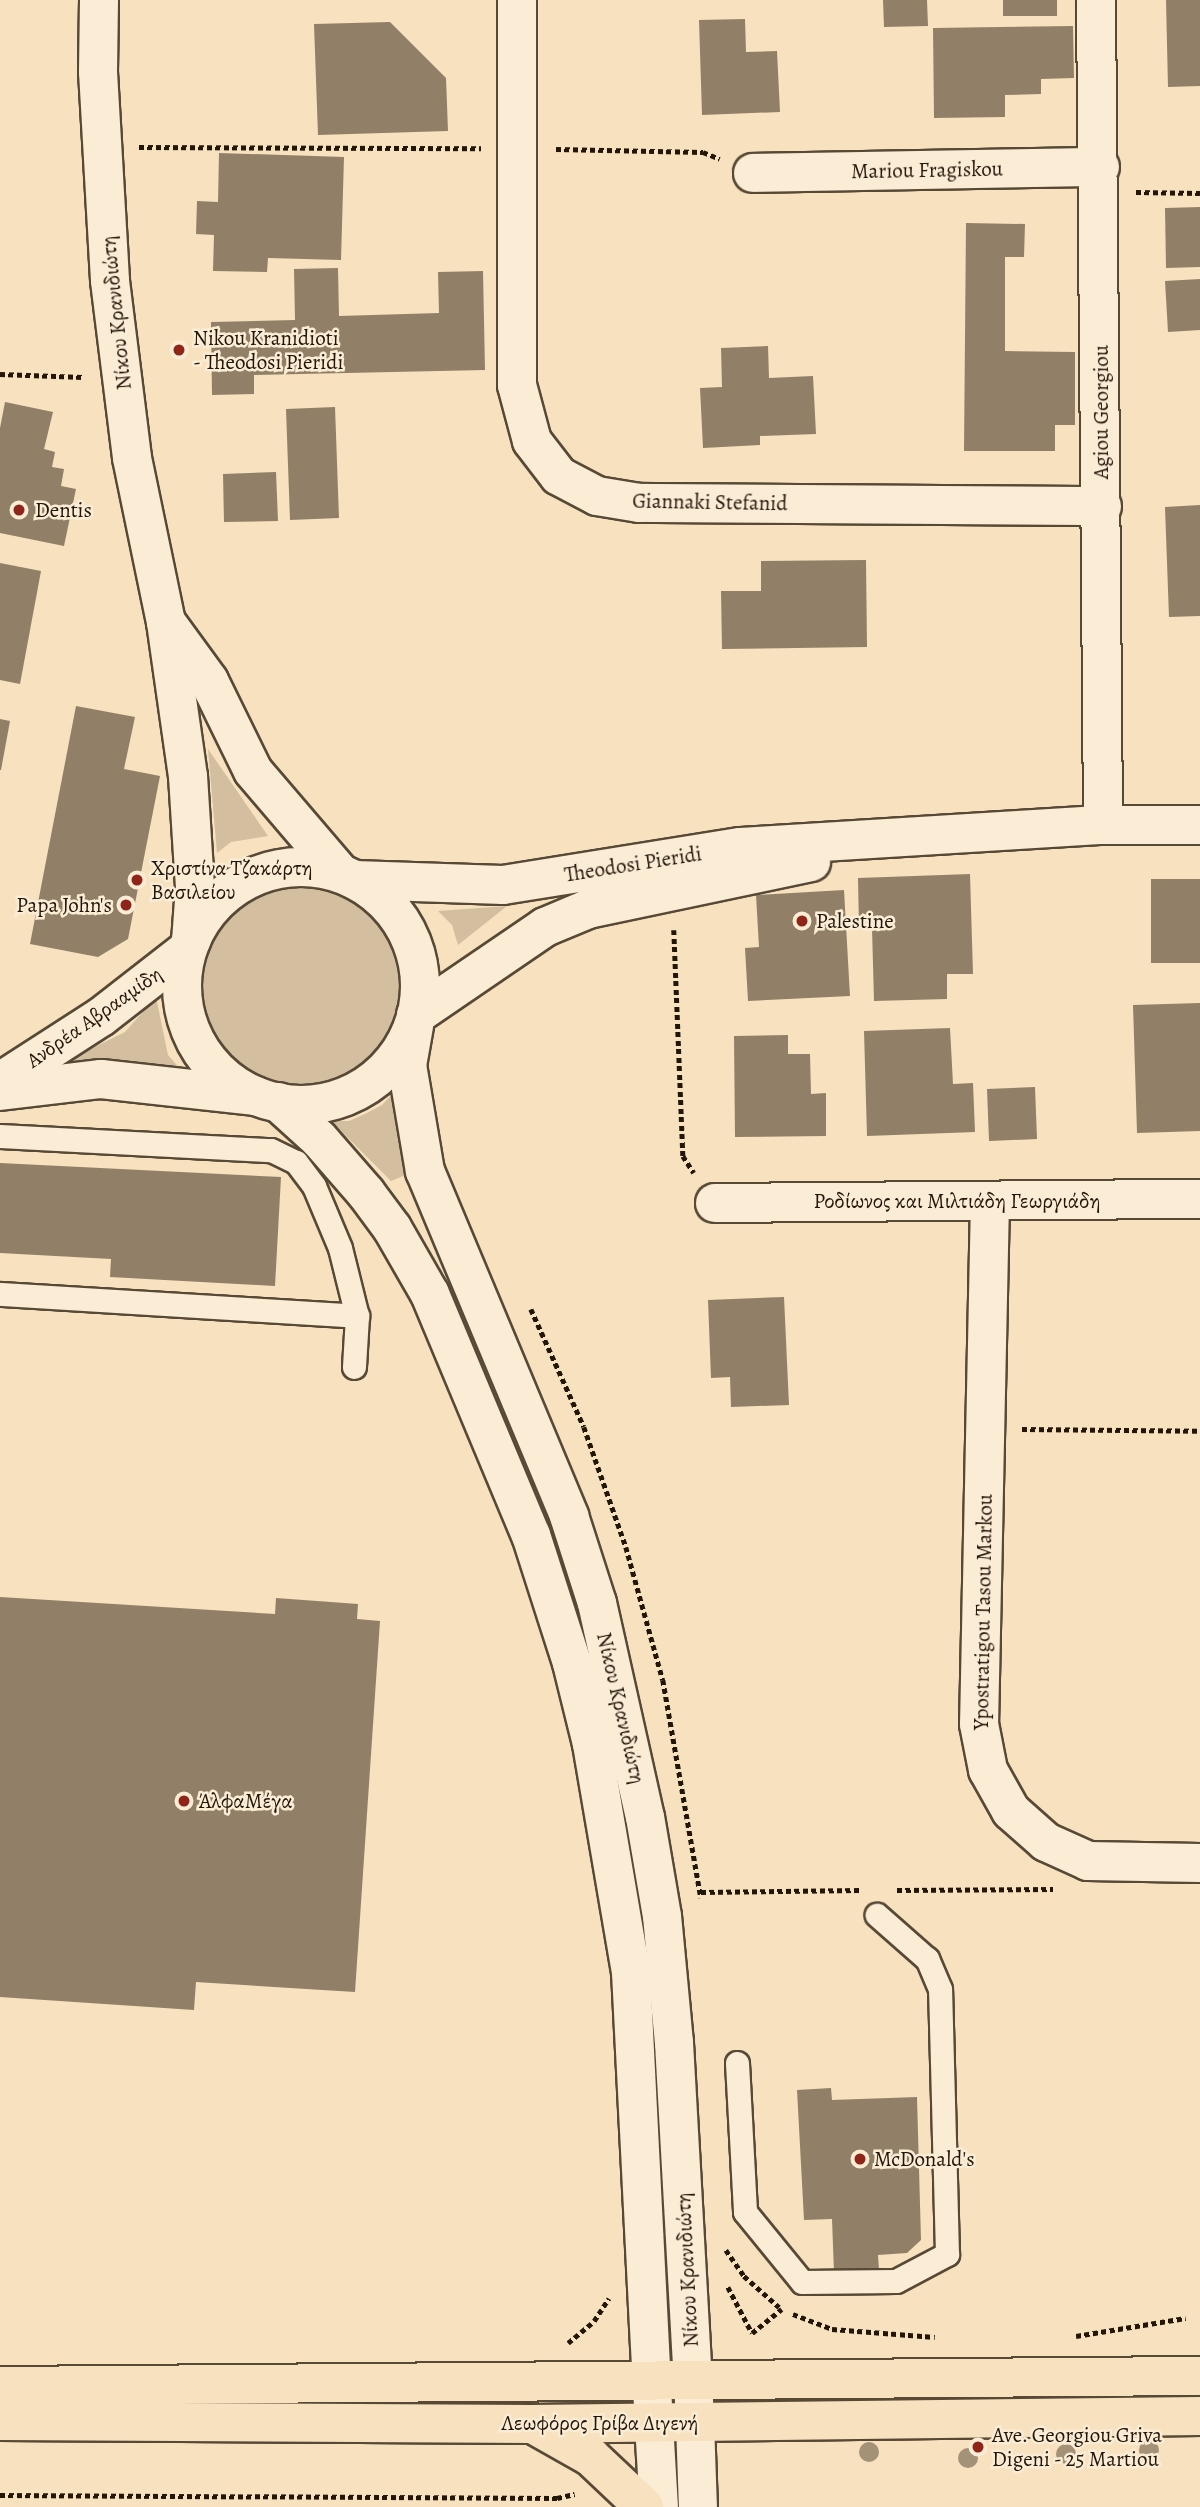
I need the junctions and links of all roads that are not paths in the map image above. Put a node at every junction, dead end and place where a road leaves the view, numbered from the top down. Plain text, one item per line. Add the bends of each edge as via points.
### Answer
1 (99, 0) edge
2 (517, 0) edge
3 (1096, 0) edge
4 (753, 173) road end
5 (1100, 179) junction
6 (1102, 506) junction
7 (166, 622) junction
8 (1103, 825) junction
9 (1200, 825) edge
10 (912, 839) junction
11 (348, 877) junction
12 (189, 946) junction
13 (415, 1021) junction
14 (0, 1082) edge
15 (0, 1091) edge
16 (267, 1099) junction
17 (0, 1136) edge
18 (1200, 1199) edge
19 (990, 1201) junction
20 (715, 1203) road end
21 (0, 1294) edge
22 (357, 1316) junction
23 (354, 1367) dead end
24 (1200, 1863) edge
25 (877, 1915) dead end
26 (737, 2063) dead end
27 (1200, 2376) edge
28 (693, 2380) junction
29 (652, 2381) junction
30 (0, 2386) edge
31 (1200, 2416) edge
32 (0, 2421) edge
33 (695, 2423) junction
34 (531, 2424) junction
35 (654, 2424) junction
36 (644, 2507) edge
37 (659, 2507) edge
38 (698, 2507) edge

1 - 7 street, Νίκου Κρανιδιώτη via 110,281 146,538
2 - 6 street, Giannaki Stefanid via 517,386 532,441 559,476 597,496 639,503
3 - 5 street, Agiou Georgiou
4 - 5 street, Mariou Fragiskou
5 - 6 street, Agiou Georgiou
6 - 8 street, Agiou Georgiou
7 - 11 street, Νίκου Κρανιδιώτη via 209,681 253,771
7 - 12 street, Νίκου Κρανιδιώτη via 194,841
8 - 9 street, Theodosi Pieridi
8 - 10 street, Theodosi Pieridi
10 - 11 street, Theodosi Pieridi via 741,847 503,885
10 - 13 street, Theodosi Pieridi via 588,909 545,927
11 - 12 street via 284,868 245,881 213,906
11 - 13 street via 389,906 412,942 421,985
12 - 14 street, Ανδρέα Αβρααμίδη via 101,1017
12 - 16 street via 182,994 193,1037 219,1072
13 - 16 street via 383,1072 352,1094 315,1104
13 - 28 street, Νίκου Κρανιδιώτη via 407,1065 425,1171 569,1516 597,1603 645,1817 662,1916 674,2043
15 - 16 street, Ανδρέα Αβρααμίδη via 101,1080
16 - 29 street, Νίκου Κρανιδιώτη via 319,1139 366,1193 393,1227 430,1294 531,1535 572,1663 592,1744 631,1972
17 - 22 lane via 271,1150 296,1162 314,1186 340,1248
18 - 19 street, Ροδίωνος και Μιλτιάδη Γεωργιάδη
19 - 20 street, Ροδίωνος και Μιλτιάδη Γεωργιάδη
19 - 24 street, Ypostratigou Tasou Markou via 979,1724 988,1770 1011,1811 1046,1842 1088,1861
21 - 22 lane
22 - 23 lane
25 - 26 lane via 927,1959 940,1989 947,2254 896,2280 802,2282 745,2212
27 - 28 main road, Λεωφόρος Γρίβα Διγενή
28 - 29 main road, Λεωφόρος Γρίβα Διγενή
28 - 33 street, Νίκου Κρανιδιώτη
29 - 30 main road, Λεωφόρος Γρίβα Διγενή
29 - 35 street, Νίκου Κρανιδιώτη
31 - 33 main road, Λεωφόρος Γρίβα Διγενή
32 - 34 main road, Λεωφόρος Γρίβα Διγενή
33 - 35 main road, Λεωφόρος Γρίβα Διγενή
33 - 38 street, Νίκου Κρανιδιώτη
34 - 35 main road, Λεωφόρος Γρίβα Διγενή
34 - 36 main road via 582,2450
35 - 37 street, Νίκου Κρανιδιώτη

